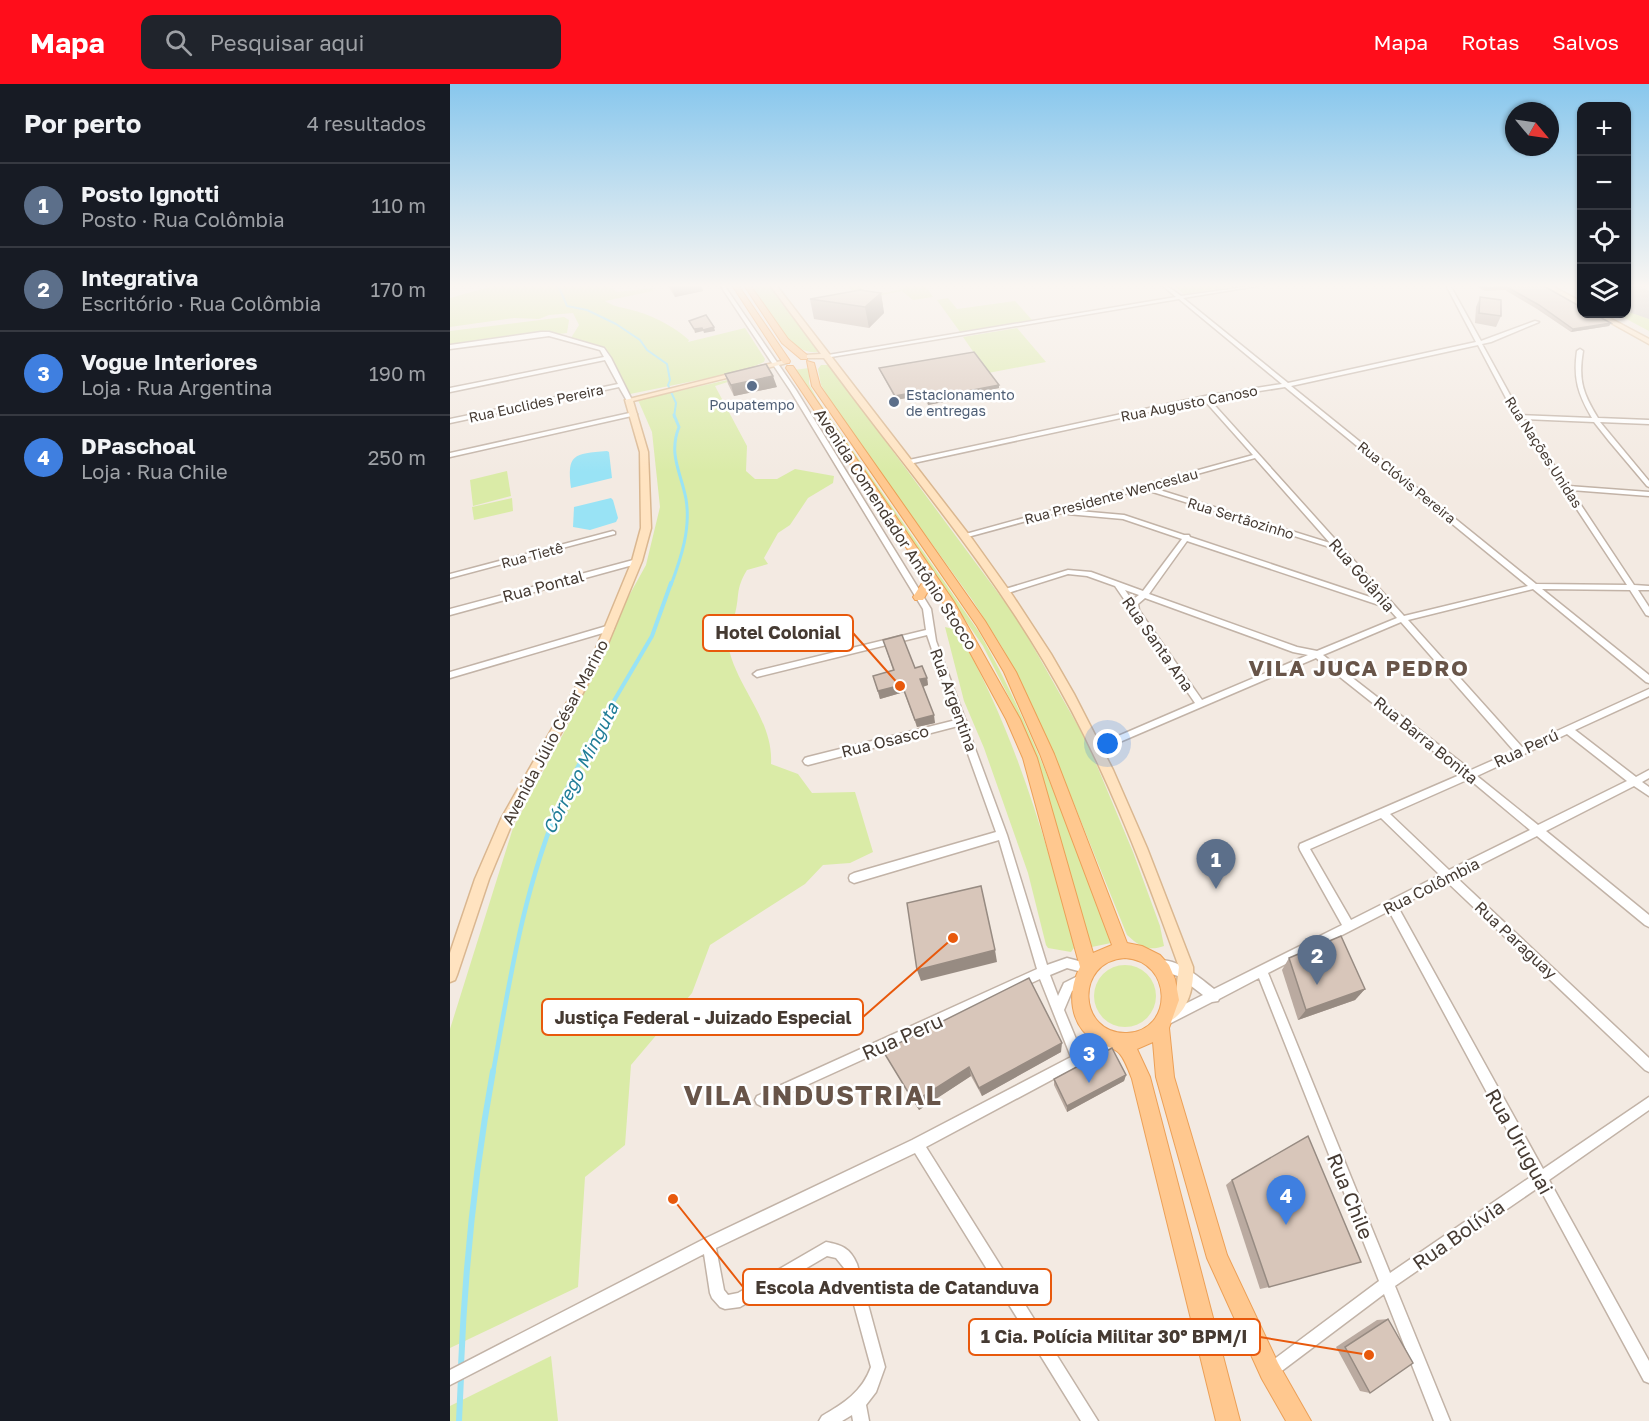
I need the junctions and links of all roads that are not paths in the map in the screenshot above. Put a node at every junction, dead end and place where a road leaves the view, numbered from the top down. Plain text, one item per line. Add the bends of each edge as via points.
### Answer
1 (595, 347) edge
2 (764, 347) edge
3 (776, 347) edge
4 (792, 347) edge
5 (819, 347) edge
6 (881, 347) edge
7 (1241, 347) edge
8 (1454, 347) edge
9 (1481, 347) edge
10 (1580, 351) dead end
11 (826, 357) junction
12 (608, 358) junction
13 (808, 361) junction
14 (787, 365) junction
15 (776, 366) junction
16 (621, 385) junction
17 (1286, 385) junction
18 (450, 390) edge
19 (1205, 398) junction
20 (629, 400) junction
21 (634, 414) junction
22 (1519, 417) junction
23 (450, 421) edge
24 (1597, 421) junction
25 (1649, 422) edge
26 (450, 455) edge
27 (1257, 456) junction
28 (909, 462) junction
29 (1649, 485) edge
30 (1143, 487) junction
31 (1566, 488) junction
32 (1649, 494) edge
33 (1055, 511) junction
34 (613, 533) dead end
35 (964, 536) junction
36 (1187, 537) junction
37 (1339, 548) junction
38 (637, 561) junction
39 (450, 576) edge
40 (930, 579) junction
41 (1117, 584) junction
42 (1536, 586) junction
43 (1634, 588) junction
44 (1649, 588) edge
45 (1005, 592) junction
46 (1144, 595) junction
47 (919, 597) junction
48 (1389, 606) junction
49 (1135, 610) junction
50 (450, 612) edge
51 (1649, 612) edge
52 (1401, 619) junction
53 (610, 628) junction
54 (930, 632) junction
55 (1316, 654) junction
56 (757, 674) dead end
57 (450, 675) edge
58 (1649, 680) edge
59 (1649, 692) edge
60 (1199, 703) junction
61 (963, 722) junction
62 (1567, 729) junction
63 (1098, 748) junction
64 (1520, 751) junction
65 (808, 761) dead end
66 (1649, 774) edge
67 (1470, 775) junction
68 (1635, 781) junction
69 (1649, 792) edge
70 (1383, 814) junction
71 (1537, 832) junction
72 (1002, 835) junction
73 (1449, 877) junction
74 (854, 878) dead end
75 (1392, 906) junction
76 (1649, 922) edge
77 (1348, 926) junction
78 (1122, 950) junction
79 (1156, 965) junction
80 (1261, 970) junction
81 (1085, 971) junction
82 (1043, 972) junction
83 (450, 975) edge
84 (1187, 976) junction
85 (1214, 997) junction
86 (1058, 1010) junction
87 (1164, 1021) junction
88 (1117, 1040) junction
89 (1078, 1058) junction
90 (1649, 1066) edge
91 (761, 1100) dead end
92 (1649, 1103) edge
93 (917, 1145) junction
94 (1540, 1177) junction
95 (710, 1244) junction
96 (1387, 1284) junction
97 (1270, 1371) junction
98 (1649, 1376) edge
99 (451, 1377) edge
100 (858, 1404) junction
101 (827, 1421) edge
102 (861, 1421) edge
103 (1090, 1421) edge
104 (1228, 1421) edge
105 (1299, 1421) edge
106 (1442, 1421) edge

1 - 12 street, Avenida Júlio César Marino via 604,350
2 - 15 street, Rua Argentina
3 - 14 main road, Avenida Comendador Antônio Stocco
4 - 13 main road, Avenida Comendador Antônio Stocco
5 - 11 street
6 - 11 street
7 - 17 street, Rua Clóvis Pereira
8 - 17 street, Rua Augusto Canoso
9 - 22 street, Rua Nações Unidas
10 - 24 street via 1577,381
11 - 13 street
11 - 28 street
12 - 16 street, Avenida Júlio César Marino
12 - 18 street
13 - 14 main road
13 - 78 main road, Avenida Comendador Antônio Stocco via 816,386 1010,672 1047,754
14 - 15 street, Rua Euclides Pereira
14 - 40 main road, Avenida Comendador Antônio Stocco
15 - 20 street, Rua Euclides Pereira
15 - 47 street, Rua Argentina
16 - 20 street, Avenida Júlio César Marino
16 - 23 street, Rua Euclides Pereira
17 - 19 street, Rua Augusto Canoso
17 - 42 street, Rua Clóvis Pereira
19 - 27 street, Rua Goiânia
19 - 28 street, Rua Augusto Canoso
20 - 21 street, Avenida Júlio César Marino
21 - 26 street
21 - 38 street, Avenida Júlio César Marino via 644,453 646,511 646,528
22 - 24 street
22 - 31 street, Rua Nações Unidas
24 - 25 street
24 - 29 street
27 - 30 street, Rua Presidente Wenceslau
27 - 37 street, Rua Goiânia
28 - 35 street
30 - 33 street, Rua Presidente Wenceslau
30 - 37 street, Rua Sertãozinho
31 - 32 street
31 - 43 street, Rua Nações Unidas
33 - 35 street, Rua Presidente Wenceslau
33 - 36 street via 1124,517
34 - 39 street, Rua Tietê
35 - 45 street
36 - 46 street
36 - 48 street
37 - 48 street, Rua Goiânia
38 - 50 street, Rua Pontal
38 - 53 street, Avenida Júlio César Marino
40 - 47 main road
40 - 81 main road, Avenida Comendador Antônio Stocco via 967,633 1026,748
41 - 45 street, Rua Barra Bonita via 1068,572
41 - 46 street, Rua Barra Bonita
41 - 49 street, Rua Santa Ana
42 - 43 street
42 - 52 street
42 - 58 street, Rua Clóvis Pereira
43 - 44 street
43 - 51 street, Rua Nações Unidas
45 - 63 street via 1048,658
46 - 49 street via 1134,603
46 - 55 street, Rua Barra Bonita
47 - 54 street, Rua Argentina via 927,609
48 - 52 street, Rua Goiânia
49 - 60 street, Rua Santa Ana
52 - 55 street
52 - 64 street, Rua Goiânia
53 - 57 street
53 - 83 street, Avenida Júlio César Marino via 507,819
54 - 56 street
54 - 61 street, Rua Argentina
55 - 60 street
55 - 67 street, Rua Barra Bonita
59 - 62 street, Rua Perú
60 - 63 street
61 - 65 street, Rua Osasco
61 - 72 street, Rua Argentina
62 - 64 street, Rua Perú
62 - 68 street
63 - 84 street via 1173,931
64 - 67 street, Rua Perú
66 - 68 street, Rua Colômbia
67 - 70 street, Rua Perú
67 - 71 street, Rua Barra Bonita
68 - 69 street
68 - 71 street, Rua Colômbia
70 - 73 street, Rua Paraguay
70 - 77 street, Rua Perú via 1304,847
71 - 73 street, Rua Colômbia
71 - 76 street, Rua Barra Bonita
72 - 74 street
72 - 82 street, Rua Argentina
73 - 75 street, Rua Colômbia
73 - 90 street, Rua Paraguay
75 - 77 street, Rua Colômbia
75 - 94 street, Rua Uruguai
77 - 80 street, Rua Colômbia
78 - 79 main road via 1144,955
78 - 81 main road via 1099,956
79 - 84 street
79 - 87 main road via 1170,992
80 - 85 street, Rua Colômbia
80 - 96 street, Rua Chile
81 - 82 street, Rua Peru via 1067,963
81 - 86 street via 1068,987
81 - 88 main road via 1079,1001 1088,1021
82 - 86 street, Rua Argentina
82 - 91 street, Rua Peru
84 - 85 street
84 - 87 street via 1181,1000
85 - 87 street, Rua Colômbia
86 - 89 street, Rua Argentina
87 - 88 main road via 1143,1038
87 - 97 main road via 1159,1041 1165,1077 1217,1258
88 - 89 street
88 - 104 main road via 1127,1048 1141,1077
89 - 93 street
92 - 94 street, Rua Bolívia
93 - 95 street
93 - 103 street
94 - 96 street, Rua Bolívia
94 - 98 street, Rua Uruguai
95 - 99 street
95 - 100 street via 717,1293 725,1302 740,1300 826,1249 840,1252 850,1264 878,1367 874,1383
96 - 97 street, Rua Bolívia
96 - 106 street, Rua Chile
97 - 105 main road
100 - 101 street
100 - 102 street

